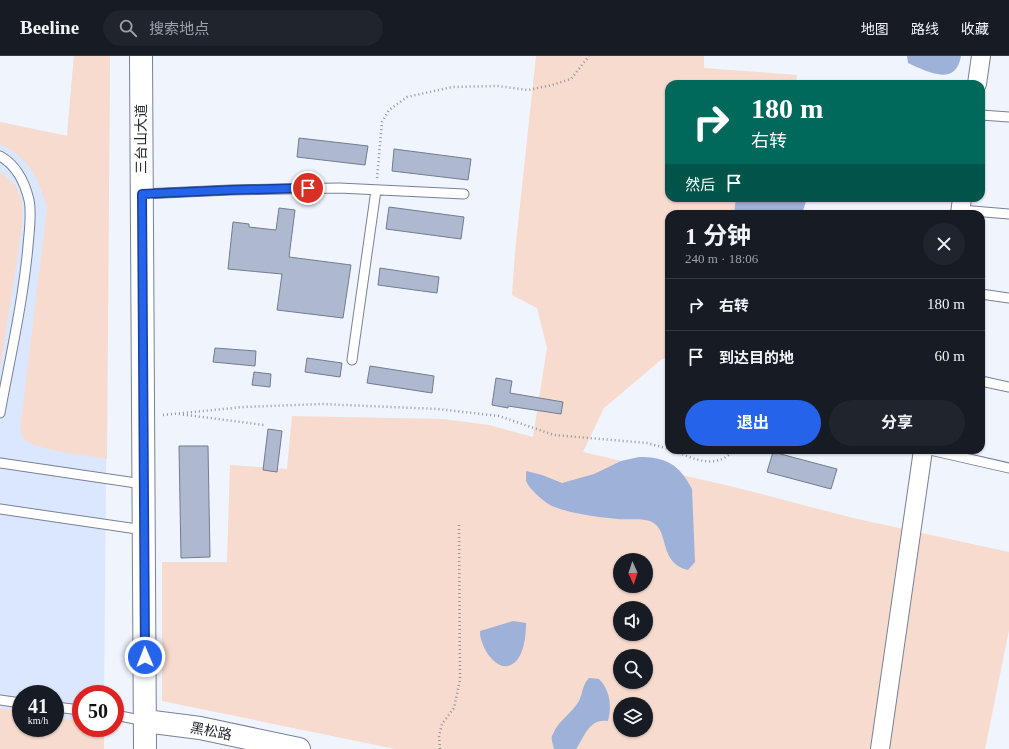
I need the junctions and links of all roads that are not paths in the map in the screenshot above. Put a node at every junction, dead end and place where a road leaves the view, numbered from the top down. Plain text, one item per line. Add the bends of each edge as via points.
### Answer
1 (141, 56) edge
2 (980, 56) edge
3 (977, 80) edge
4 (985, 115) edge
5 (1009, 117) edge
6 (0, 156) edge
7 (376, 190) junction
8 (142, 194) junction
9 (464, 194) dead end
10 (961, 207) edge
11 (982, 210) edge
12 (985, 210) edge
13 (1009, 214) edge
14 (985, 295) edge
15 (1009, 298) edge
16 (352, 360) dead end
17 (985, 382) edge
18 (1009, 387) edge
19 (0, 413) edge
20 (922, 454) edge
21 (948, 454) edge
22 (0, 463) edge
23 (1009, 468) edge
24 (143, 484) junction
25 (0, 509) edge
26 (144, 530) junction
27 (0, 700) edge
28 (12, 702) edge
29 (124, 717) edge
30 (145, 721) junction
31 (145, 749) edge
32 (299, 749) edge
33 (880, 749) edge

1 - 8 main road, 三台山大道
2 - 3 street
4 - 5 lane
6 - 19 lane via 9,161 23,181 29,202 30,226 26,264
7 - 8 lane via 339,188
7 - 9 lane
7 - 16 lane
8 - 24 main road, 三台山大道
10 - 11 lane
12 - 13 lane
14 - 15 lane
17 - 18 lane
20 - 33 street
21 - 23 lane
22 - 24 lane
24 - 26 main road, 三台山大道
25 - 26 lane
26 - 30 main road, 三台山大道
27 - 28 lane
29 - 30 lane
30 - 31 main road, 三台山大道
30 - 32 main road, 黑松路 via 200,728

